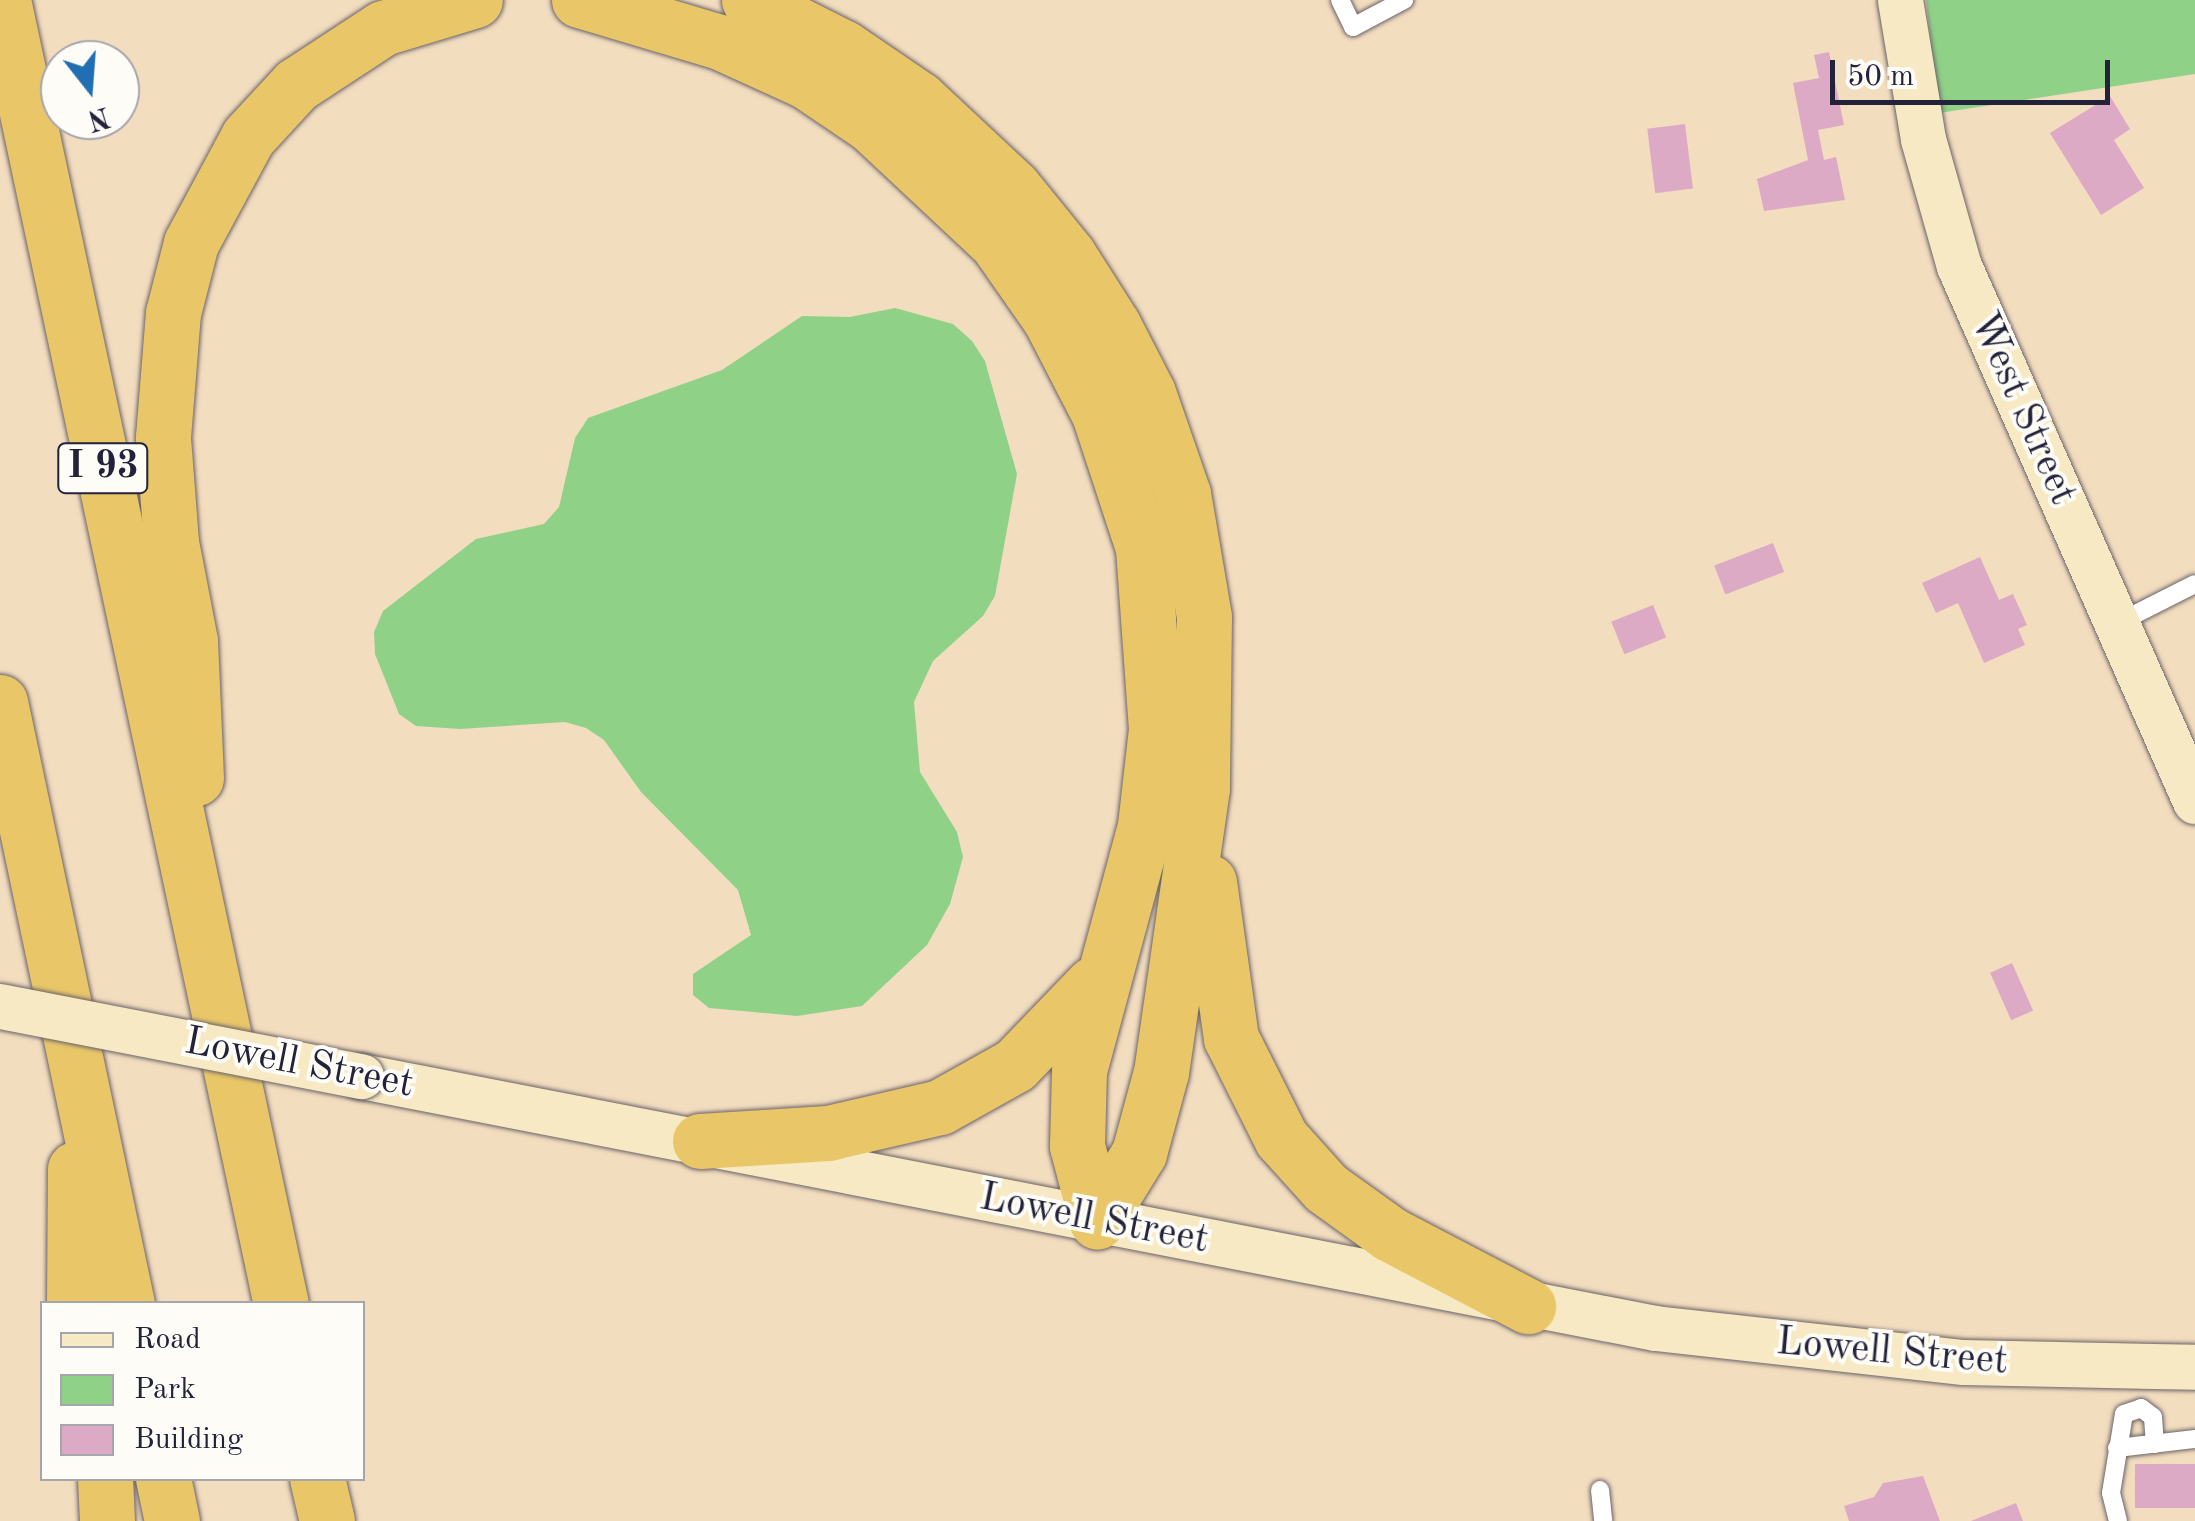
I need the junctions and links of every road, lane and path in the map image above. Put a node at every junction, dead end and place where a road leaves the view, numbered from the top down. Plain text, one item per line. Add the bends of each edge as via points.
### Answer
1 (3, 0) edge
2 (475, 0) edge
3 (579, 0) edge
4 (749, 0) edge
5 (1340, 0) edge
6 (1404, 0) edge
7 (1900, 0) edge
8 (2195, 584) edge
9 (2117, 623) junction
10 (0, 702) edge
11 (1202, 788) junction
12 (2195, 801) edge
13 (204, 936) junction
14 (1104, 964) junction
15 (0, 1006) edge
16 (76, 1056) junction
17 (700, 1141) junction
18 (1097, 1221) junction
19 (74, 1301) edge
20 (126, 1301) edge
21 (280, 1301) edge
22 (1528, 1306) junction
23 (2192, 1366) edge
24 (2142, 1388) junction
25 (2195, 1438) edge
26 (2155, 1444) junction
27 (2117, 1448) junction
28 (105, 1481) edge
29 (164, 1481) edge
30 (318, 1481) edge
31 (1600, 1490) dead end
32 (107, 1521) edge
33 (172, 1521) edge
34 (327, 1521) edge
35 (1603, 1521) edge
36 (2118, 1521) edge

1 - 13 highway, I 93
2 - 13 highway via 383,28 296,85 227,171 182,276 167,354 163,451 190,641
3 - 14 highway via 720,42 806,81 872,125 997,243 1077,365 1134,510 1153,632 1151,793
4 - 11 highway via 844,48 932,112 1043,222 1113,325 1162,430 1197,550 1206,672
5 - 6 lane via 1354,27
7 - 9 main road, West Street via 1923,138 1959,266
8 - 9 lane
9 - 12 main road, West Street
10 - 16 highway
11 - 18 highway via 1150,1118 1139,1153
11 - 22 highway via 1221,991 1238,1059 1268,1120 1344,1202 1390,1234
13 - 21 highway, I 93
14 - 17 highway via 1078,1005 1035,1048 940,1106 828,1133
14 - 18 highway via 1084,1044 1076,1122
15 - 17 main road, Lowell Street, bridge
16 - 19 highway
16 - 20 highway
17 - 18 main road, Lowell Street
18 - 22 main road, Lowell Street
22 - 24 main road, Lowell Street via 1789,1346
23 - 24 main road, Lowell Street
24 - 26 lane
24 - 27 lane via 2124,1414
25 - 26 lane
26 - 27 lane
27 - 36 lane via 2112,1493
28 - 32 highway
29 - 33 highway
30 - 34 highway
31 - 35 lane

